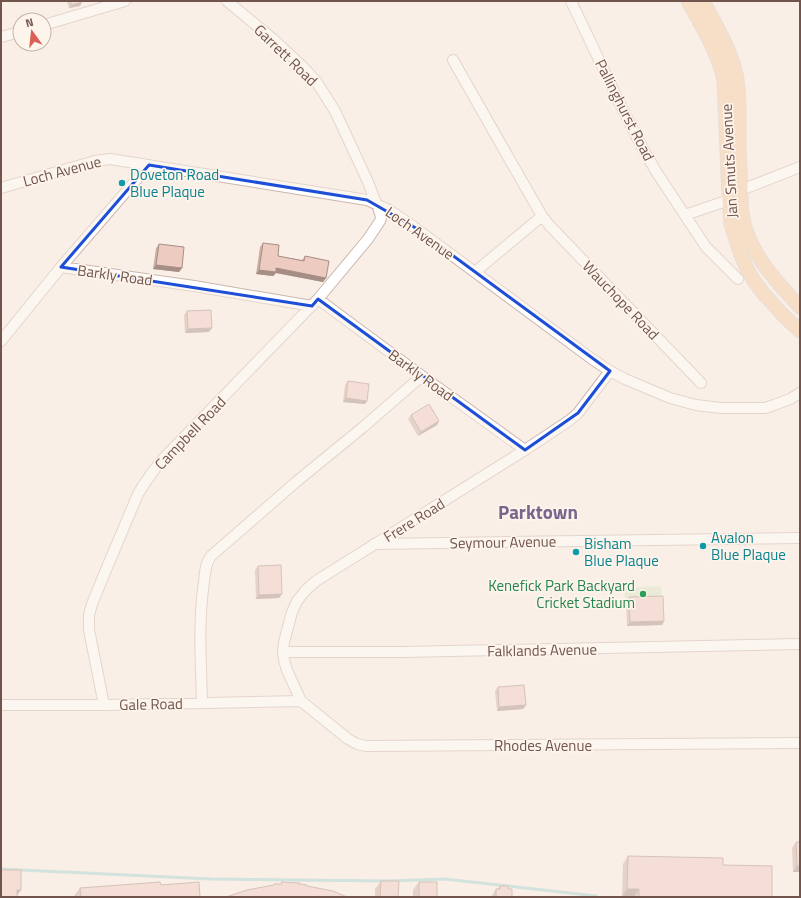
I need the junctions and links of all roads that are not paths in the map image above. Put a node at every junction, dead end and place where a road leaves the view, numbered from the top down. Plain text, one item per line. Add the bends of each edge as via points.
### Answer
1 (125, 1) edge
2 (227, 1) edge
3 (571, 1) edge
4 (688, 1) edge
5 (703, 1) edge
6 (52, 22) edge
7 (12, 34) edge
8 (1, 37) edge
9 (453, 60) dead end
10 (149, 165) junction
11 (800, 167) edge
12 (1, 188) edge
13 (741, 190) junction
14 (729, 200) junction
15 (376, 204) junction
16 (685, 215) junction
17 (542, 216) junction
18 (61, 267) junction
19 (475, 272) junction
20 (738, 280) dead end
21 (315, 302) junction
22 (800, 307) edge
23 (800, 331) edge
24 (1, 341) edge
25 (610, 371) junction
26 (422, 376) junction
27 (701, 383) dead end
28 (800, 393) edge
29 (525, 450) junction
30 (800, 538) edge
31 (374, 544) junction
32 (800, 644) edge
33 (283, 652) junction
34 (301, 701) junction
35 (202, 703) junction
36 (1, 705) edge
37 (104, 705) junction
38 (800, 743) edge

1 - 6 street
2 - 15 street, Garrett Road via 273,39 316,81 335,111
3 - 16 street, Pallinghurst Road via 643,149
4 - 14 main road, Jan Smuts Avenue via 722,71
5 - 13 main road, Jan Smuts Avenue via 727,48 738,87
7 - 8 street
9 - 17 street, Wauchope Road
10 - 12 street, Loch Avenue via 103,160
10 - 15 street, Loch Avenue via 339,195
10 - 18 street
11 - 13 street
13 - 22 main road, Jan Smuts Avenue via 742,213 754,248 775,279
14 - 16 street
14 - 23 main road, Jan Smuts Avenue via 731,224 746,267 763,292
15 - 19 street, Loch Avenue via 408,223
15 - 21 street, Campbell Road via 380,221
16 - 20 street, Pallinghurst Road via 706,247
17 - 19 street
17 - 27 street, Wauchope Road
18 - 21 street, Barkly Road
18 - 24 street
19 - 25 street, Loch Avenue
21 - 26 street, Barkly Road
21 - 37 street, Campbell Road via 162,460 138,494 89,615 88,630
25 - 28 street, Loch Avenue via 670,398 721,408 765,408
25 - 29 street, Frere Road via 578,413
26 - 29 street, Barkly Road
26 - 35 street via 211,556 207,562 201,599
29 - 31 street, Frere Road
30 - 31 street, Seymour Avenue
31 - 33 street, Frere Road via 316,581 296,601
32 - 33 street, Falklands Avenue
33 - 34 street, Frere Road via 287,670
34 - 35 street, Gale Road
34 - 38 street, Rhodes Avenue via 348,739 366,746
35 - 37 street, Gale Road
36 - 37 street, Gale Road

